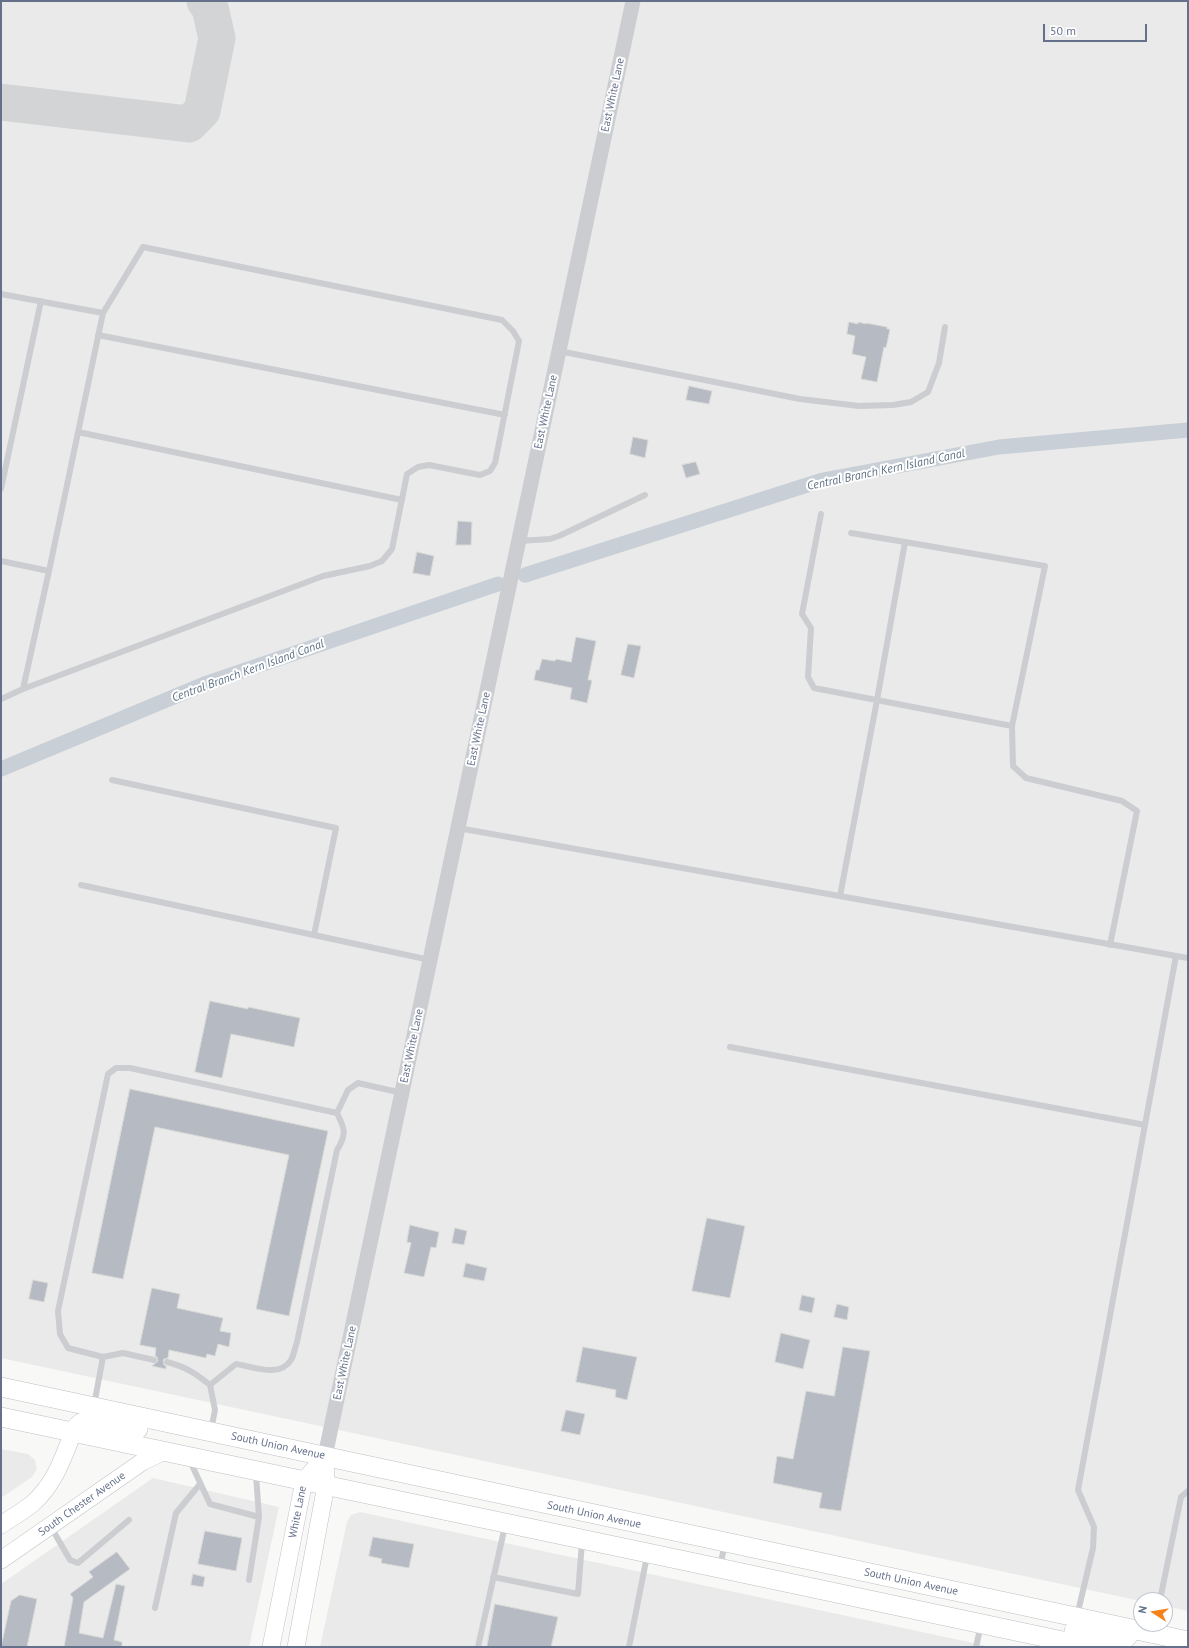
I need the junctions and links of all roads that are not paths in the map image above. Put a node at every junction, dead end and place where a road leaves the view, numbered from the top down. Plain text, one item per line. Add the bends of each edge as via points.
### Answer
1 (633, 1) edge
2 (1, 294) edge
3 (41, 301) junction
4 (103, 313) junction
5 (945, 327) dead end
6 (98, 335) junction
7 (559, 351) junction
8 (504, 415) junction
9 (78, 432) junction
10 (1, 489) edge
11 (645, 495) dead end
12 (402, 500) junction
13 (821, 514) dead end
14 (851, 533) dead end
15 (519, 541) junction
16 (905, 542) junction
17 (1, 561) edge
18 (49, 571) junction
19 (23, 689) junction
20 (1, 699) edge
21 (878, 700) junction
22 (1012, 726) junction
23 (112, 780) dead end
24 (458, 828) junction
25 (81, 884) dead end
26 (840, 896) junction
27 (314, 935) junction
28 (1110, 945) junction
29 (1176, 956) junction
30 (1188, 958) edge
31 (430, 960) junction
32 (730, 1047) dead end
33 (402, 1093) junction
34 (337, 1113) junction
35 (1145, 1125) junction
36 (103, 1357) junction
37 (154, 1360) dead end
38 (167, 1362) dead end
39 (210, 1385) junction
40 (1, 1387) edge
41 (94, 1407) junction
42 (1, 1417) edge
43 (73, 1432) junction
44 (210, 1432) junction
45 (165, 1451) junction
46 (188, 1456) junction
47 (325, 1456) junction
48 (256, 1471) junction
49 (304, 1481) junction
50 (200, 1484) junction
51 (326, 1485) junction
52 (1188, 1491) edge
53 (258, 1517) junction
54 (129, 1520) dead end
55 (505, 1522) junction
56 (1, 1525) edge
57 (50, 1526) junction
58 (551, 1532) junction
59 (685, 1534) junction
60 (582, 1538) junction
61 (725, 1543) junction
62 (647, 1552) junction
63 (1, 1560) edge
64 (720, 1567) junction
65 (493, 1577) junction
66 (775, 1579) junction
67 (249, 1580) dead end
68 (908, 1582) junction
69 (1162, 1592) edge
70 (155, 1608) dead end
71 (1077, 1618) junction
72 (988, 1625) junction
73 (1127, 1628) junction
74 (1188, 1642) edge
75 (271, 1647) edge
76 (296, 1647) edge
77 (478, 1647) edge
78 (629, 1647) edge
79 (976, 1647) edge
80 (1091, 1647) edge

1 - 7 street, East White Lane
2 - 3 lane
3 - 4 lane
3 - 10 lane
4 - 6 lane
4 - 8 lane via 143,247 502,320 519,341
5 - 7 lane via 939,363 928,392 911,402 893,405 859,406 800,399
6 - 8 lane
6 - 9 lane
7 - 15 street, East White Lane
8 - 12 lane via 495,463 490,471 480,475 429,465 418,467 408,474
9 - 12 lane
9 - 18 lane
11 - 15 lane via 559,536
12 - 19 lane via 392,549 382,561 323,576
13 - 21 lane via 802,614 811,628 808,677 814,688
14 - 16 lane
15 - 24 street, East White Lane
16 - 21 lane
16 - 22 lane via 1045,566
17 - 18 lane
18 - 19 lane
19 - 20 lane
21 - 22 lane
21 - 26 lane
22 - 28 lane via 1013,766 1026,778 1122,801 1137,810
23 - 27 lane via 336,828
24 - 26 lane
24 - 31 street, East White Lane
25 - 27 lane
26 - 28 lane
27 - 31 lane
28 - 29 lane
29 - 30 lane
29 - 35 lane
31 - 33 street, East White Lane
32 - 35 lane
33 - 34 lane via 358,1083 348,1090
33 - 47 street, East White Lane
34 - 36 lane via 130,1068 116,1068 108,1074 58,1311 60,1334 68,1348
34 - 39 lane via 344,1127 344,1136 337,1150 292,1359 285,1368 275,1371 236,1364
35 - 71 lane via 1078,1490 1094,1527 1093,1548
36 - 37 lane via 124,1354
36 - 41 lane
38 - 39 lane via 183,1366
39 - 44 lane via 215,1410
40 - 41 main road, South Union Avenue
41 - 44 main road, South Union Avenue
42 - 43 main road
43 - 44 main road via 82,1423 97,1421 152,1432 184,1435
43 - 45 main road
43 - 56 main road via 48,1487 31,1505
44 - 47 main road, South Union Avenue
45 - 46 main road
45 - 57 main road, South Chester Avenue via 142,1462
46 - 48 main road
46 - 50 lane
47 - 49 main road, White Lane
47 - 51 main road, White Lane
47 - 59 main road, South Union Avenue
48 - 49 main road
48 - 53 lane
49 - 51 main road
49 - 75 main road, White Lane
50 - 53 lane via 210,1504
50 - 70 lane via 176,1513
51 - 55 main road
51 - 76 main road, White Lane
52 - 69 lane via 1181,1496
53 - 67 lane
54 - 57 lane via 78,1562 70,1560
55 - 58 main road
55 - 65 lane
57 - 63 main road, South Chester Avenue
58 - 59 main road via 587,1525 672,1545 680,1545
58 - 60 main road
59 - 61 main road, South Union Avenue
60 - 62 main road
60 - 65 lane via 578,1594
61 - 64 lane
61 - 68 main road, South Union Avenue
62 - 64 main road
62 - 78 lane
64 - 66 main road
65 - 77 lane
66 - 68 main road via 776,1573 783,1569 885,1591
66 - 72 main road
68 - 71 main road, South Union Avenue
71 - 73 main road, South Union Avenue
72 - 73 main road via 1026,1620 1118,1641 1128,1636
72 - 79 lane
72 - 80 main road
73 - 74 main road, South Union Avenue via 1154,1632

